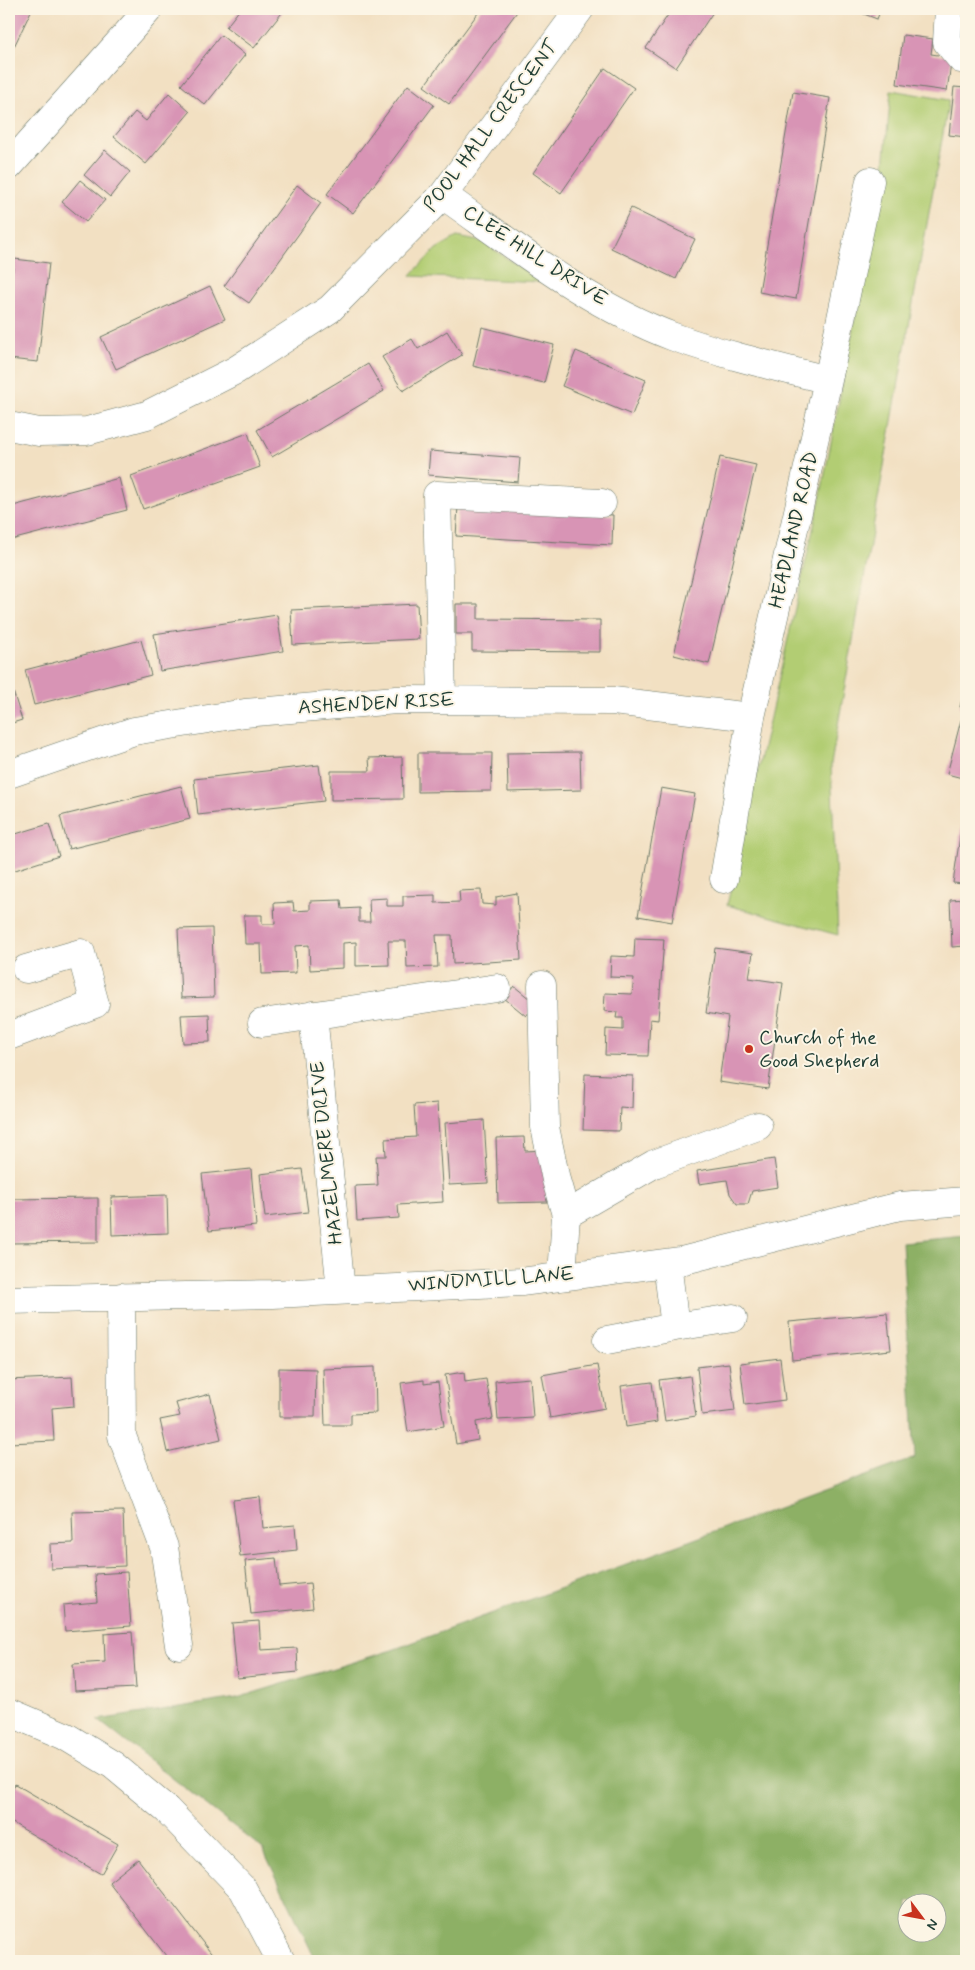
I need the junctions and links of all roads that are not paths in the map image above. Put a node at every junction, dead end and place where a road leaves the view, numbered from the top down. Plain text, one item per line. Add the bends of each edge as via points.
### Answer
1 (149, 9) edge
2 (580, 9) edge
3 (949, 9) edge
4 (961, 59) dead end
5 (9, 166) edge
6 (870, 181) dead end
7 (443, 195) junction
8 (828, 380) junction
9 (9, 426) edge
10 (602, 503) dead end
11 (442, 699) junction
12 (751, 717) junction
13 (9, 774) edge
14 (724, 880) dead end
15 (26, 969) dead end
16 (542, 985) dead end
17 (497, 988) dead end
18 (313, 1015) junction
19 (262, 1023) dead end
20 (9, 1036) edge
21 (758, 1126) dead end
22 (966, 1201) edge
23 (566, 1215) junction
24 (667, 1263) junction
25 (562, 1276) junction
26 (342, 1290) junction
27 (121, 1297) junction
28 (9, 1300) edge
29 (733, 1318) dead end
30 (675, 1327) junction
31 (607, 1340) dead end
32 (179, 1645) dead end
33 (9, 1712) edge
34 (281, 1961) edge

1 - 5 street
2 - 7 street, POOL HALL CRESCENT
3 - 4 street via 948,42
6 - 8 street, HEADLAND ROAD
7 - 8 street, CLEE HILL DRIVE via 549,270 625,314 674,337
7 - 9 street, POOL HALL CRESCENT via 330,309 236,370 147,415 87,431 39,432
8 - 12 street, HEADLAND ROAD
10 - 11 street via 437,495
11 - 12 street, ASHENDEN RISE via 613,701
11 - 13 street, ASHENDEN RISE via 245,713 134,731
12 - 14 street, HEADLAND ROAD
15 - 20 street via 81,953 95,1004
16 - 23 street via 545,1126
17 - 18 street
18 - 19 street
18 - 26 street, HAZELMERE DRIVE
21 - 23 street via 654,1164
22 - 24 street, WINDMILL LANE via 900,1206
23 - 25 street
24 - 25 street, WINDMILL LANE
24 - 30 street
25 - 26 street, WINDMILL LANE via 520,1282
26 - 27 street, WINDMILL LANE
27 - 28 street, WINDMILL LANE
27 - 32 street via 122,1436 164,1547
29 - 30 street
30 - 31 street
33 - 34 street via 66,1736 113,1765 168,1810 243,1889

